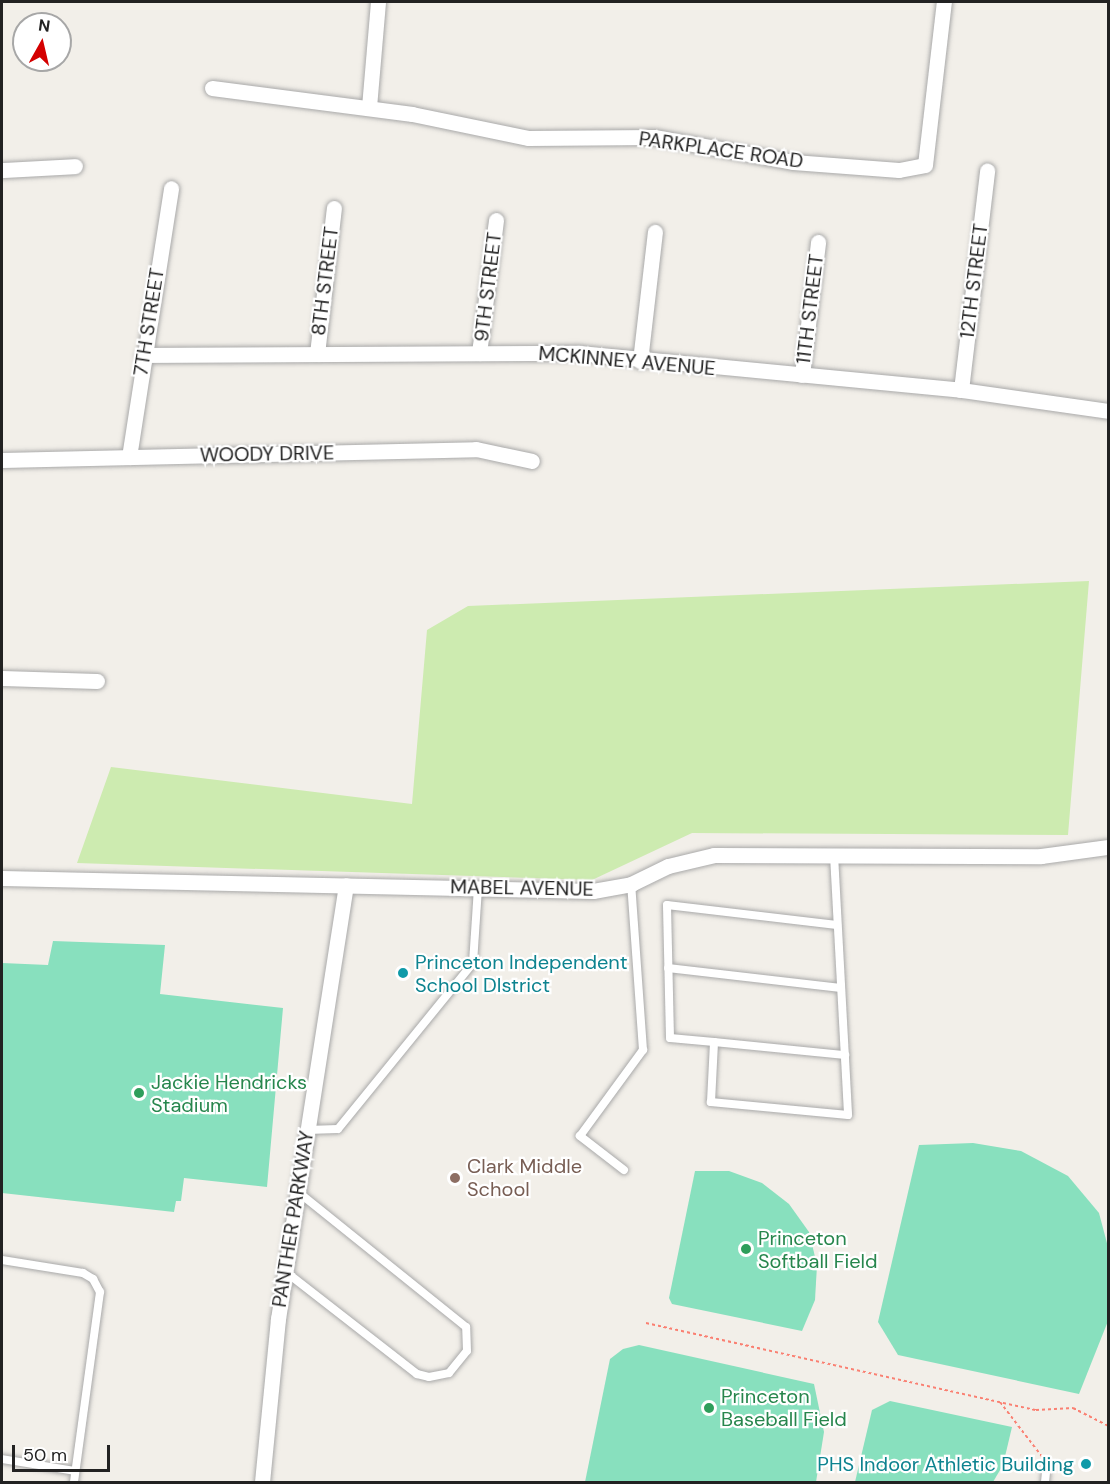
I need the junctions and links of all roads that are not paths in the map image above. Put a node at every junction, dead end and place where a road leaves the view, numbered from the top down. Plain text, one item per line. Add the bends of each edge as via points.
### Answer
1 (378, 2) edge
2 (944, 2) edge
3 (212, 88) dead end
4 (369, 107) junction
5 (75, 166) dead end
6 (2, 170) edge
7 (987, 171) dead end
8 (171, 188) dead end
9 (334, 208) dead end
10 (496, 220) dead end
11 (655, 232) dead end
12 (818, 243) dead end
13 (479, 353) junction
14 (317, 354) junction
15 (143, 355) junction
16 (640, 361) junction
17 (802, 375) junction
18 (961, 390) junction
19 (1108, 411) edge
20 (129, 457) junction
21 (2, 460) edge
22 (532, 461) dead end
23 (2, 678) edge
24 (97, 681) dead end
25 (1108, 847) edge
26 (834, 854) junction
27 (2, 878) edge
28 (631, 884) junction
29 (346, 885) junction
30 (478, 887) junction
31 (837, 925) junction
32 (668, 968) junction
33 (841, 988) junction
34 (714, 1042) junction
35 (845, 1055) junction
36 (307, 1130) junction
37 (624, 1170) dead end
38 (296, 1191) junction
39 (2, 1260) edge
40 (285, 1271) junction
41 (2, 1460) edge
42 (75, 1471) junction
43 (1046, 1473) road end
44 (74, 1482) edge
45 (262, 1482) edge
46 (1045, 1482) edge

1 - 4 street
2 - 4 street, PARKPLACE ROAD via 925,165 899,170 793,162 654,137 528,138
3 - 4 street, PARKPLACE ROAD
5 - 6 street
7 - 18 street, 12TH STREET
8 - 15 street, 7TH STREET
9 - 14 street, 8TH STREET
10 - 13 street, 9TH STREET
11 - 16 street
12 - 17 street, 11TH STREET
13 - 14 street, MCKINNEY AVENUE
13 - 16 street, MCKINNEY AVENUE via 579,353
14 - 15 street, MCKINNEY AVENUE
15 - 20 street, 7TH STREET
16 - 17 street, MCKINNEY AVENUE
17 - 18 street, MCKINNEY AVENUE
18 - 19 street, MCKINNEY AVENUE
20 - 21 street, WOODY DRIVE
20 - 22 street, WOODY DRIVE via 476,449
23 - 24 street
25 - 26 street, MABEL AVENUE via 1041,856
26 - 28 street, MABEL AVENUE via 714,855 668,866
26 - 31 lane
27 - 29 street, MABEL AVENUE
28 - 30 street, MABEL AVENUE via 593,891
28 - 37 lane via 643,1050 580,1136
29 - 30 street, MABEL AVENUE
29 - 36 street, PANTHER PARKWAY
30 - 36 lane via 473,963 338,1129
31 - 32 lane via 667,905
31 - 33 lane
32 - 33 lane
32 - 34 lane via 670,1038
33 - 35 lane
34 - 35 lane
34 - 35 lane via 711,1102 848,1115
36 - 38 street, PANTHER PARKWAY
38 - 40 street, PANTHER PARKWAY
38 - 40 lane via 466,1327 467,1351 449,1373 429,1377 417,1374
39 - 42 lane via 83,1273 93,1279 100,1292
40 - 45 street, PANTHER PARKWAY
41 - 42 lane
42 - 44 lane
43 - 46 lane

